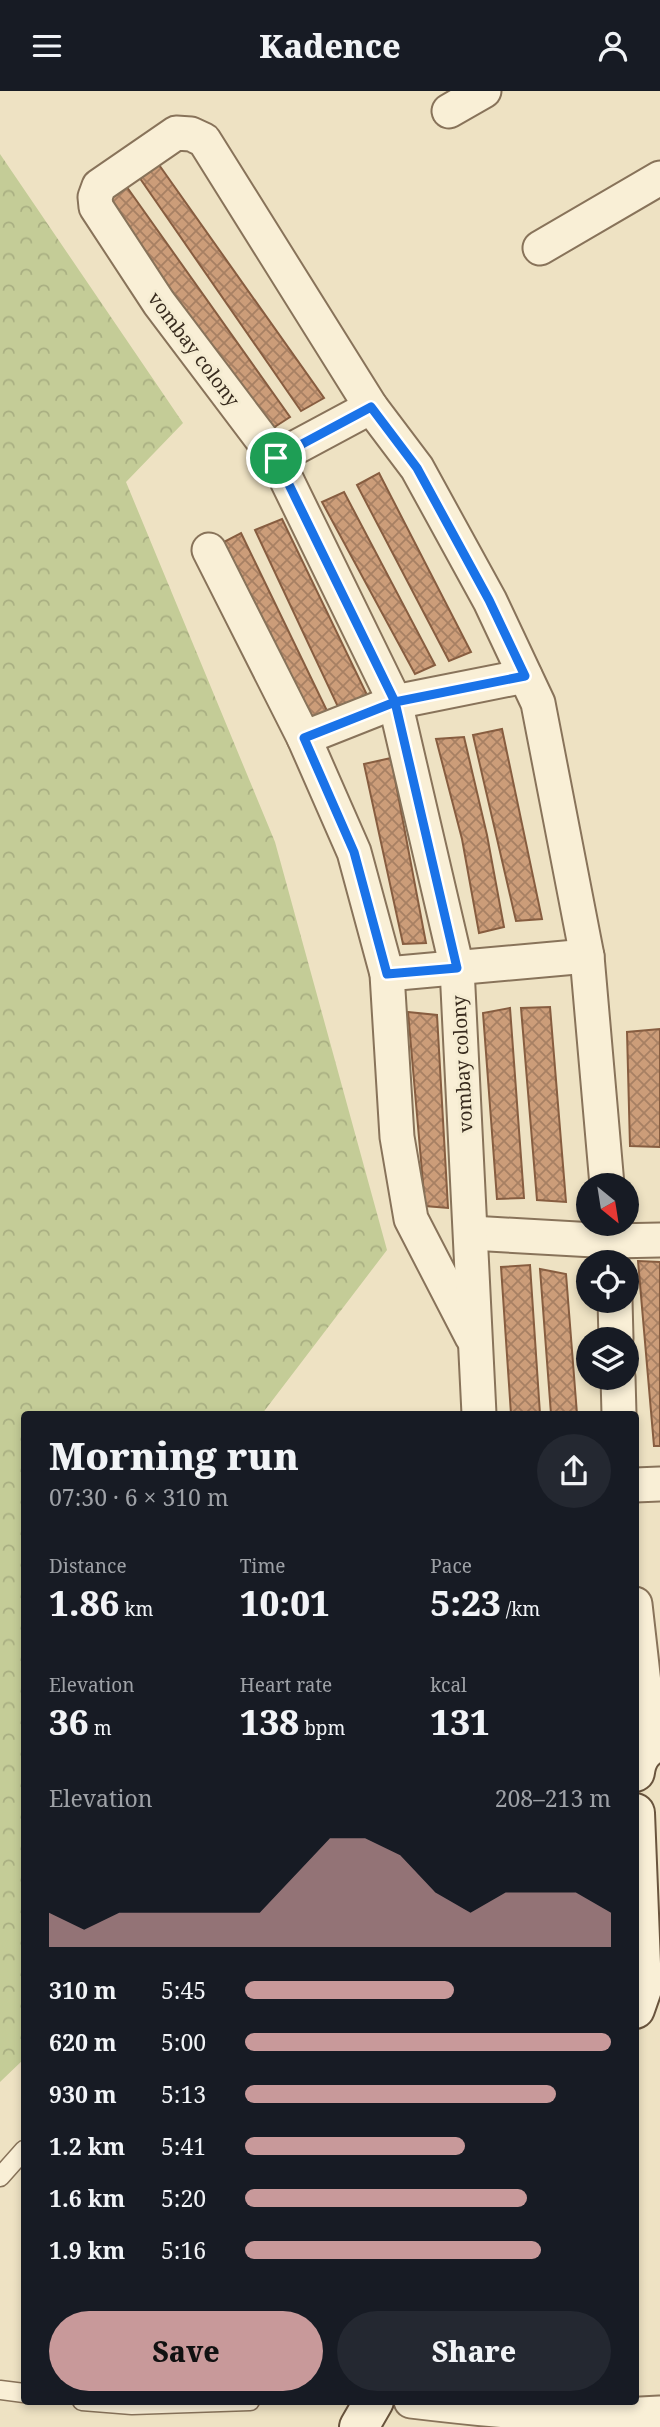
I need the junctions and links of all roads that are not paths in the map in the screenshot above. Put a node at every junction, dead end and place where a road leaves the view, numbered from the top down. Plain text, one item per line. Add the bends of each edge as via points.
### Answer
1 (484, 91) edge
2 (449, 111) dead end
3 (660, 178) edge
4 (540, 248) dead end
5 (371, 407) junction
6 (276, 458) junction
7 (209, 550) dead end
8 (525, 676) junction
9 (395, 702) junction
10 (304, 738) junction
11 (587, 956) junction
12 (457, 968) junction
13 (387, 974) junction
14 (606, 1173) edge
15 (471, 1233) junction
16 (660, 1240) edge
17 (612, 1242) edge
18 (476, 1346) junction
19 (619, 1390) edge
20 (479, 1411) edge
21 (620, 1411) edge
22 (660, 1484) edge
23 (639, 1485) edge
24 (639, 1671) edge
25 (644, 1755) edge
26 (639, 1879) edge
27 (646, 1995) edge
28 (21, 2153) edge
29 (0, 2177) edge
30 (0, 2390) edge
31 (21, 2393) edge
32 (372, 2405) edge
33 (430, 2405) edge
34 (660, 2413) edge
35 (500, 2420) edge
36 (359, 2427) edge

1 - 2 street
3 - 4 street
5 - 6 street
5 - 6 street, vombay colony via 204,140 176,134 99,186 96,207 159,303
5 - 8 street via 417,468
6 - 9 street, vombay colony
7 - 10 street
8 - 9 street
8 - 11 street via 538,703
9 - 10 street
9 - 12 street, vombay colony
10 - 13 street via 354,852
11 - 12 street
11 - 14 street
12 - 13 street
12 - 15 street, vombay colony
13 - 18 street via 397,1137 411,1219
15 - 17 street
15 - 18 street, vombay colony
16 - 17 street
18 - 20 street, vombay colony
19 - 21 street
22 - 23 street
24 - 25 street
26 - 27 street
28 - 29 lane
30 - 31 lane
32 - 36 street
33 - 35 street
34 - 35 street

